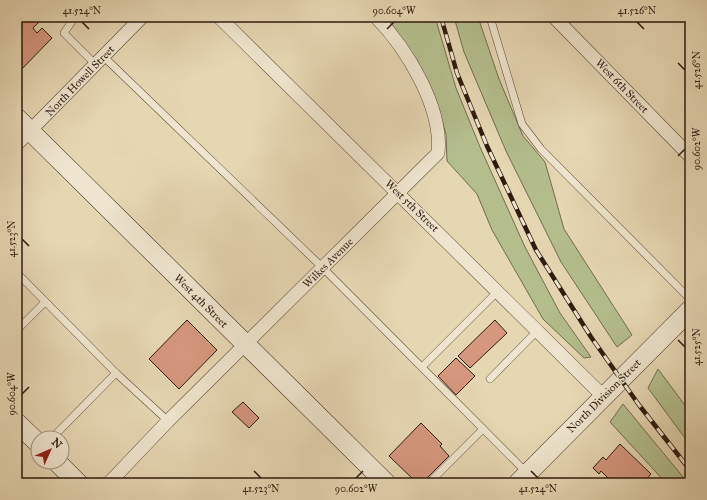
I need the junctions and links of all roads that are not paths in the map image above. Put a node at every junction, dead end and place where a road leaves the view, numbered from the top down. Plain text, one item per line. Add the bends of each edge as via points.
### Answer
1 (75, 17) edge
2 (142, 17) edge
3 (219, 17) edge
4 (376, 17) edge
5 (490, 17) edge
6 (554, 17) edge
7 (100, 61) junction
8 (21, 131) edge
9 (690, 156) edge
10 (398, 193) junction
11 (323, 268) junction
12 (17, 273) edge
13 (498, 291) junction
14 (690, 299) edge
15 (45, 302) junction
16 (690, 310) edge
17 (17, 330) edge
18 (538, 330) junction
19 (246, 344) junction
20 (422, 367) junction
21 (116, 373) junction
22 (490, 379) dead end
23 (603, 396) junction
24 (168, 421) junction
25 (17, 422) edge
26 (483, 429) junction
27 (60, 430) edge
28 (30, 435) edge
29 (65, 470) edge
30 (523, 478) edge
31 (78, 483) edge
32 (109, 483) edge
33 (386, 483) edge
34 (429, 483) edge

1 - 7 lane via 64,33
2 - 7 street, North Howell Street
3 - 10 street, West 5th Street
4 - 10 street, Wilkes Avenue via 410,59 436,117 440,141 438,153
5 - 14 lane via 522,124 541,149
6 - 9 street, West 6th Street
7 - 8 street, North Howell Street
7 - 11 lane
8 - 19 main road, West 4th Street
10 - 11 street, Wilkes Avenue
10 - 13 street, West 5th Street
11 - 19 street, Wilkes Avenue
11 - 20 lane
12 - 15 lane
13 - 18 street, West 5th Street
13 - 20 lane
15 - 17 lane
15 - 21 lane
16 - 23 main road, North Division Street
18 - 22 lane
18 - 23 street, West 5th Street
19 - 24 street, Wilkes Avenue
19 - 33 main road, West 4th Street
20 - 26 lane
21 - 24 lane
21 - 27 lane
23 - 30 main road, North Division Street
24 - 32 street, Wilkes Avenue
25 - 28 main road
26 - 30 lane
26 - 34 lane
29 - 31 main road

